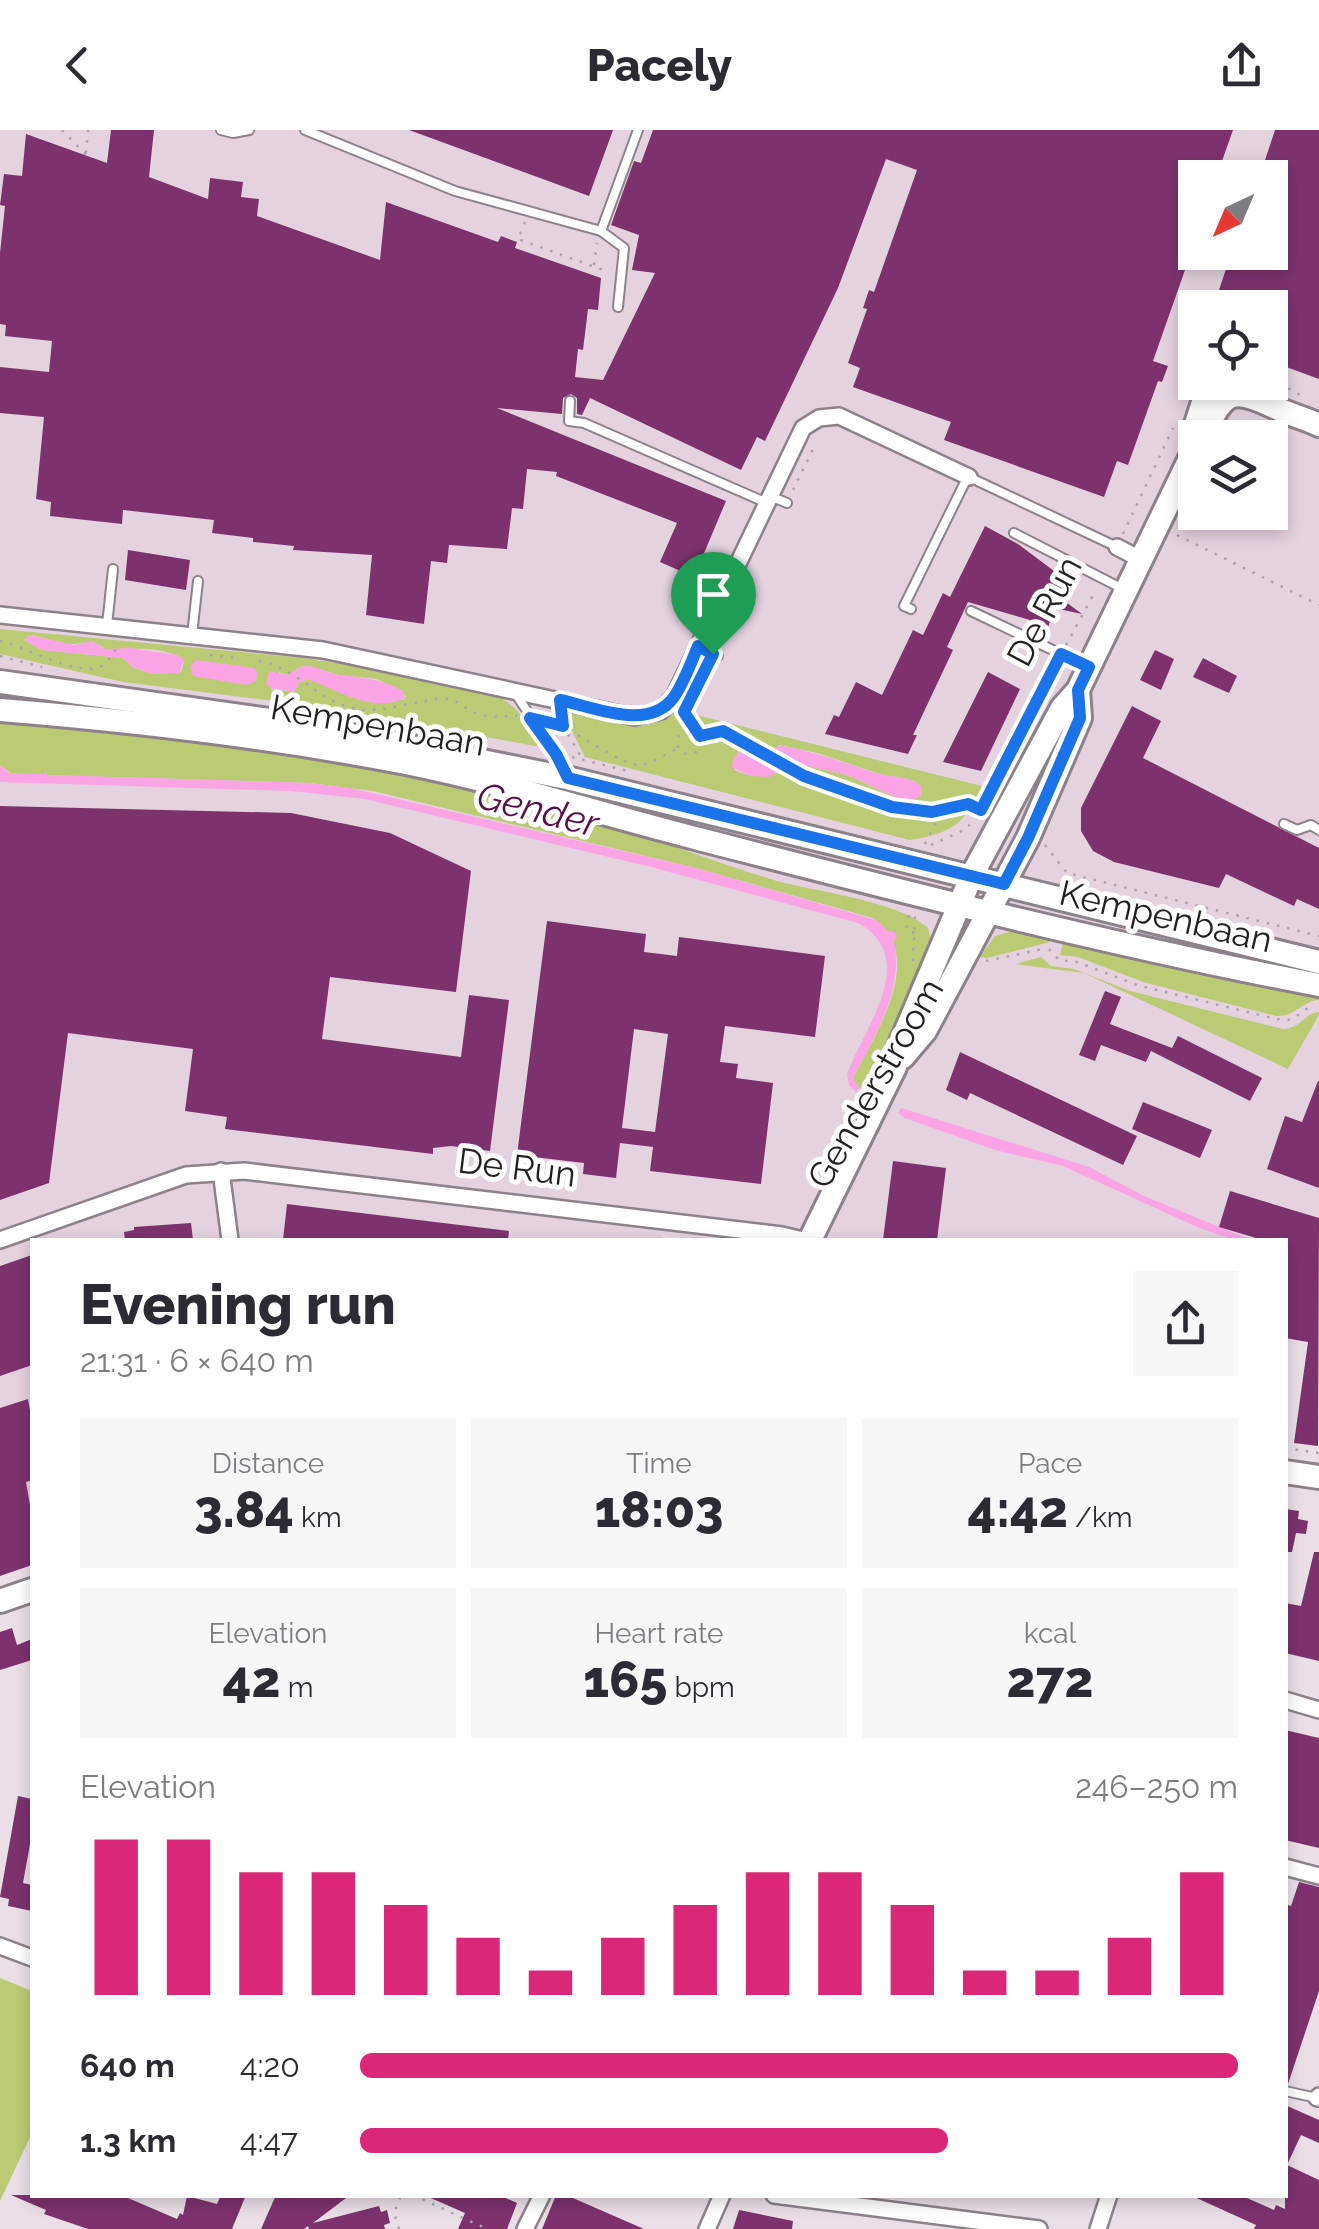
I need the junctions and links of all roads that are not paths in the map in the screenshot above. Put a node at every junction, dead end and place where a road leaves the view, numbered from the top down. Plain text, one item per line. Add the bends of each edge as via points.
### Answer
1 (220, 130) edge
2 (249, 130) edge
3 (305, 130) edge
4 (638, 130) edge
5 (317, 132) edge
6 (601, 230) junction
7 (618, 308) dead end
8 (1288, 400) edge
9 (570, 401) dead end
10 (1210, 420) edge
11 (1314, 423) edge
12 (968, 476) junction
13 (1178, 482) edge
14 (769, 499) junction
15 (787, 504) road end
16 (1014, 533) dead end
17 (1117, 547) joint
18 (1140, 558) junction
19 (113, 569) dead end
20 (198, 582) dead end
21 (1125, 591) junction
22 (719, 604) junction
23 (911, 609) dead end
24 (971, 611) dead end
25 (0, 614) edge
26 (740, 615) dead end
27 (107, 626) junction
28 (192, 635) junction
29 (698, 646) junction
30 (718, 656) dead end
31 (1089, 667) junction
32 (0, 682) edge
33 (511, 688) junction
34 (1078, 690) junction
35 (0, 710) edge
36 (568, 778) junction
37 (1284, 824) dead end
38 (1319, 830) edge
39 (972, 875) junction
40 (1004, 884) junction
41 (958, 904) junction
42 (991, 912) junction
43 (1319, 962) edge
44 (1319, 985) edge
45 (895, 1067) junction
46 (221, 1171) junction
47 (230, 1238) edge
48 (796, 1238) edge
49 (807, 1238) edge
50 (0, 1240) edge
51 (1288, 1472) edge
52 (1319, 1477) edge
53 (30, 1591) edge
54 (0, 1602) edge
55 (1288, 1701) edge
56 (1319, 1710) edge
57 (1288, 1868) edge
58 (1319, 1876) edge
59 (0, 1946) edge
60 (30, 1957) edge
61 (1288, 2092) edge
62 (1318, 2097) edge
63 (541, 2198) edge
64 (721, 2198) edge
65 (797, 2198) edge
66 (1109, 2198) edge
67 (528, 2224) edge
68 (708, 2229) edge
69 (1040, 2229) edge
70 (1098, 2229) edge

1 - 2 lane
3 - 5 lane
4 - 6 lane
5 - 6 lane via 455,192
6 - 7 lane via 624,248
8 - 11 main road, De Run
9 - 14 lane via 569,421
10 - 11 main road, De Run via 1237,394
12 - 14 street via 839,416 819,418 803,428
12 - 17 lane
12 - 23 lane via 904,606
13 - 18 main road, De Run
14 - 15 lane
14 - 22 street
16 - 21 lane
17 - 18 street, De Run
18 - 21 main road, De Run
19 - 27 lane
20 - 28 lane
21 - 31 main road, De Run
22 - 26 lane
22 - 29 street
24 - 31 lane
25 - 27 street
27 - 28 street
28 - 33 street via 323,650
29 - 30 lane
29 - 33 street via 661,711 634,716
31 - 34 main road, De Run
32 - 36 main road, Kempenbaan via 291,724
33 - 36 lane
34 - 39 main road, De Run
34 - 40 main road, De Run via 1080,718
35 - 41 main road, Kempenbaan via 166,726 406,763
36 - 39 main road, Kempenbaan
37 - 38 lane
39 - 40 main road, Kempenbaan
39 - 41 main road, De Run
40 - 42 main road, De Run
40 - 43 main road, Kempenbaan
41 - 42 main road, Kempenbaan
41 - 45 main road, Genderstroom
42 - 44 main road, Kempenbaan
42 - 45 main road, Genderstroom via 926,1031
45 - 49 main road, Genderstroom
46 - 47 street
46 - 48 street, De Run
46 - 50 street, De Run via 186,1175
51 - 52 main road
53 - 54 main road
55 - 56 street
57 - 58 street
59 - 60 street
61 - 62 lane
63 - 67 street
64 - 68 street
65 - 69 street
66 - 70 street

